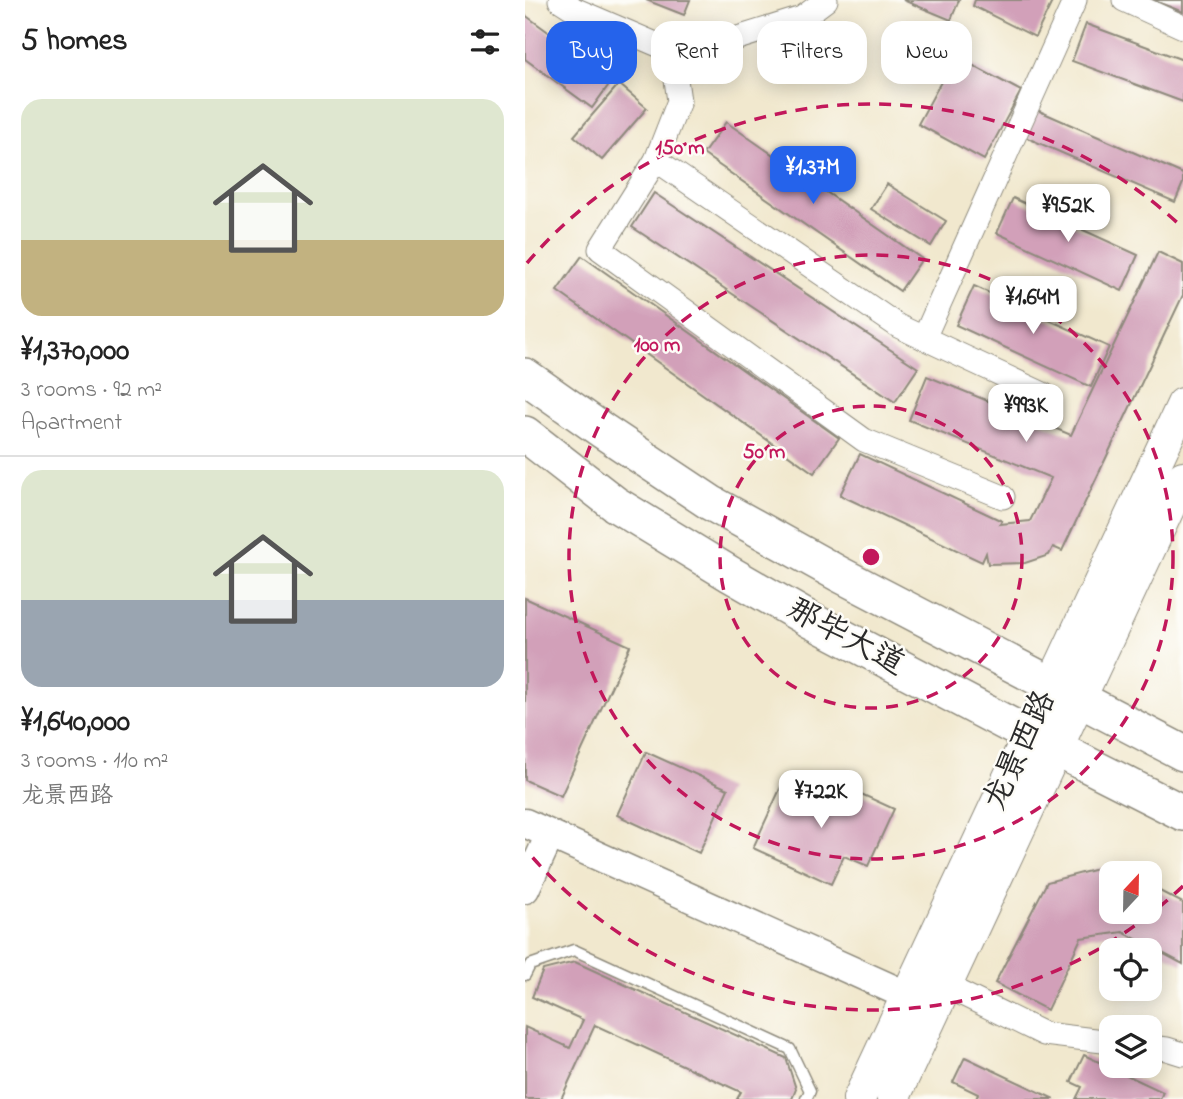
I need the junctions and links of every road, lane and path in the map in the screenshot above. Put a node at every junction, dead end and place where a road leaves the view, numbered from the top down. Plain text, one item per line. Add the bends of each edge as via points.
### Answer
1 (560, 0) edge
2 (826, 0) edge
3 (1075, 0) edge
4 (1124, 0) edge
5 (1183, 27) edge
6 (743, 36) edge
7 (651, 42) edge
8 (677, 84) edge
9 (656, 160) junction
10 (924, 338) junction
11 (525, 376) edge
12 (1043, 394) dead end
13 (1183, 404) edge
14 (525, 433) edge
15 (1183, 477) edge
16 (1003, 497) dead end
17 (839, 574) junction
18 (813, 621) junction
19 (1065, 693) junction
20 (1042, 742) junction
21 (1183, 753) edge
22 (1183, 813) edge
23 (525, 823) edge
24 (550, 835) junction
25 (525, 889) edge
26 (525, 975) edge
27 (907, 996) junction
28 (941, 997) junction
29 (1099, 1041) edge
30 (1162, 1048) edge
31 (1183, 1054) edge
32 (806, 1099) edge
33 (859, 1099) edge
34 (893, 1099) edge

1 - 7 street
2 - 6 street via 802,18
3 - 10 street
4 - 5 street
8 - 9 street via 679,101
9 - 10 street via 898,326
9 - 16 street via 600,249 864,440
10 - 12 street
11 - 17 main road, 那毕大道 via 711,503
13 - 19 main road, 龙景西路
14 - 18 main road, 那毕大道 via 615,504
15 - 19 main road, 龙景西路
17 - 18 main road
17 - 19 main road, 那毕大道
18 - 20 main road, 那毕大道
19 - 20 main road, 龙景西路
19 - 21 main road, 那毕大道
20 - 22 main road, 那毕大道
20 - 27 main road, 龙景西路
20 - 28 main road, 龙景西路
23 - 24 street
24 - 25 street
24 - 27 street
26 - 32 lane via 530,965 574,950 790,1049 810,1091
27 - 28 street
27 - 33 main road, 龙景西路
28 - 29 street via 1044,1034
28 - 34 main road, 龙景西路
30 - 31 street

